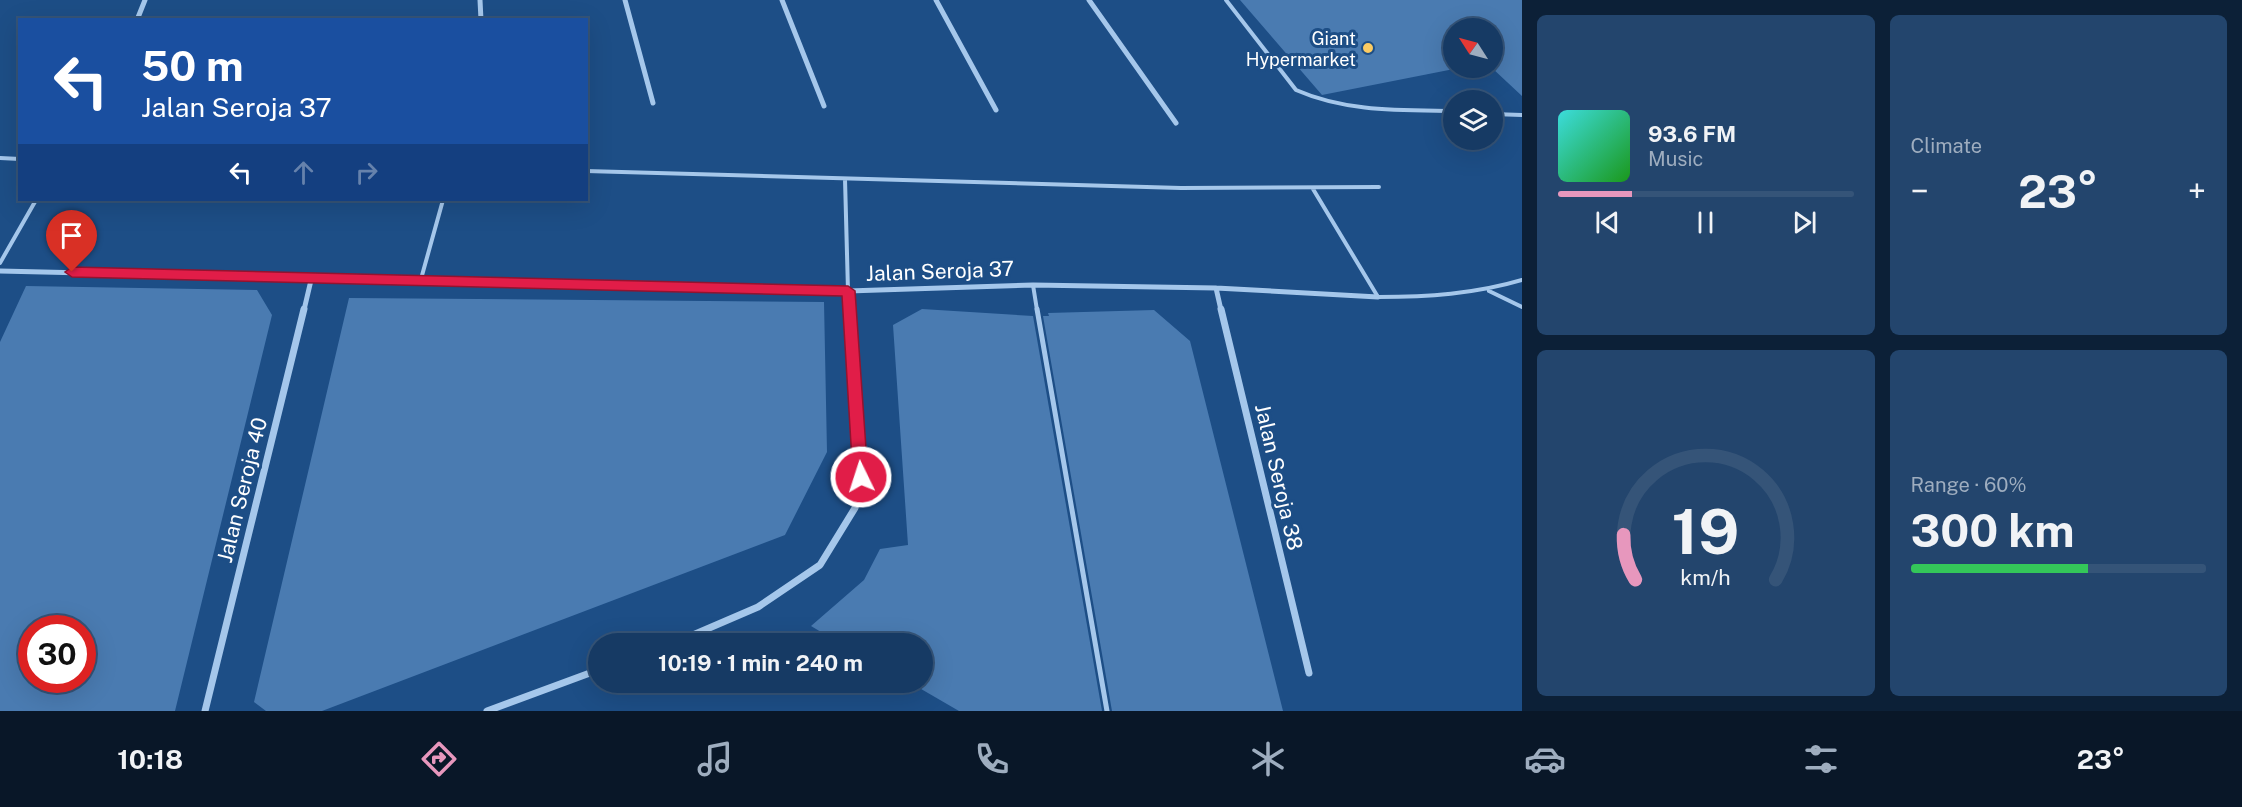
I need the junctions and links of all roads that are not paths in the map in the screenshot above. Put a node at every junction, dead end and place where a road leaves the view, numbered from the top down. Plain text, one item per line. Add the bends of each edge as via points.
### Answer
1 (145, 0) edge
2 (480, 0) edge
3 (625, 0) edge
4 (782, 0) edge
5 (936, 0) edge
6 (1089, 0) edge
7 (1226, 0) edge
8 (138, 18) edge
9 (481, 18) edge
10 (653, 103) dead end
11 (824, 106) dead end
12 (996, 110) dead end
13 (1443, 110) edge
14 (1503, 114) edge
15 (1522, 115) edge
16 (1176, 123) dead end
17 (0, 158) edge
18 (18, 159) edge
19 (588, 171) edge
20 (845, 179) junction
21 (1379, 187) dead end
22 (1313, 189) junction
23 (35, 201) edge
24 (443, 201) edge
25 (0, 263) edge
26 (0, 271) edge
27 (312, 276) junction
28 (421, 279) junction
29 (1522, 280) edge
30 (1033, 285) junction
31 (1216, 288) junction
32 (848, 291) junction
33 (1488, 291) junction
34 (1377, 297) junction
35 (1522, 307) edge
36 (698, 633) edge
37 (1309, 673) dead end
38 (588, 674) edge
39 (205, 711) edge
40 (487, 711) edge
41 (1107, 711) edge

1 - 8 street
2 - 9 street
3 - 10 street
4 - 11 street
5 - 12 street
6 - 16 street
7 - 13 lane via 1296,90 1312,99 1335,105
14 - 15 lane
17 - 18 lane
19 - 20 lane
20 - 22 lane
20 - 32 lane
21 - 22 lane
22 - 34 lane
23 - 25 lane
24 - 28 lane
26 - 27 street, Jalan Seroja 37
27 - 28 street, Jalan Seroja 37
27 - 39 street, Jalan Seroja 40
28 - 32 street, Jalan Seroja 37
29 - 33 lane
30 - 31 street, Jalan Seroja 37
30 - 32 street, Jalan Seroja 37
30 - 41 lane
31 - 34 street, Jalan Seroja 37
31 - 37 street, Jalan Seroja 38
32 - 36 street via 861,477 855,508 820,565 758,607
33 - 34 lane
33 - 35 lane
38 - 40 street

